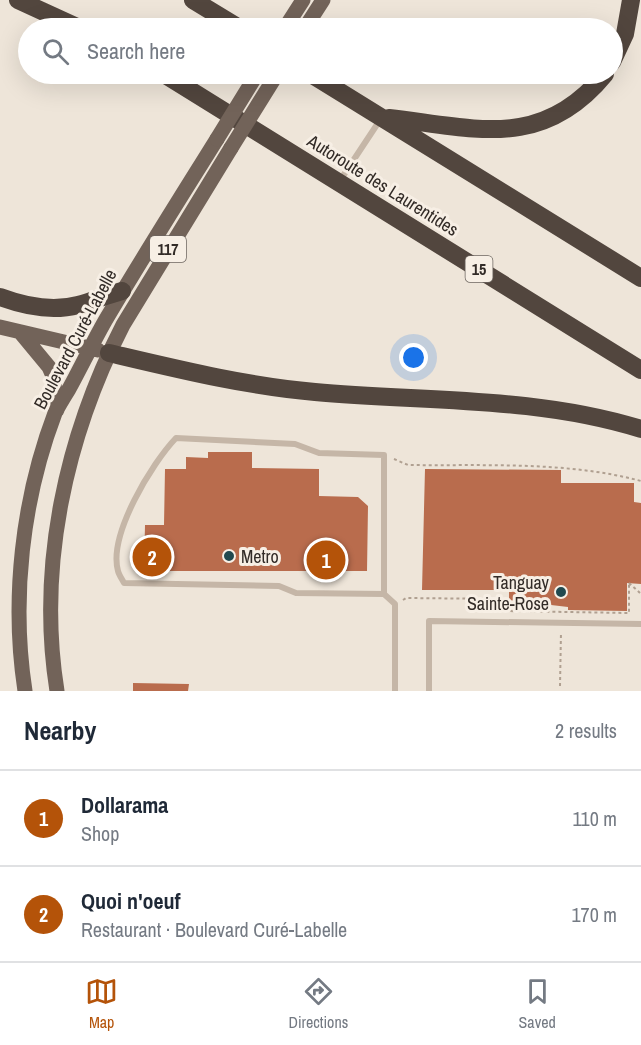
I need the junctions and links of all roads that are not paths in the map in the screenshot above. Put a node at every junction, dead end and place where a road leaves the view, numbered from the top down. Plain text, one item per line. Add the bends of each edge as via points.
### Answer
1 (18, 0) edge
2 (46, 0) edge
3 (193, 0) edge
4 (303, 0) edge
5 (323, 0) edge
6 (630, 0) edge
7 (57, 18) edge
8 (76, 18) edge
9 (223, 18) edge
10 (292, 18) edge
11 (311, 18) edge
12 (623, 38) edge
13 (180, 84) edge
14 (251, 84) edge
15 (271, 84) edge
16 (328, 84) edge
17 (596, 84) edge
18 (382, 117) junction
19 (338, 183) junction
20 (641, 278) edge
21 (123, 291) junction
22 (0, 297) edge
23 (0, 327) edge
24 (20, 333) junction
25 (89, 348) junction
26 (109, 353) junction
27 (641, 370) edge
28 (57, 410) junction
29 (641, 429) edge
30 (384, 594) junction
31 (641, 624) edge
32 (25, 691) edge
33 (57, 691) edge
34 (395, 691) edge
35 (429, 691) edge

1 - 7 highway
2 - 8 highway
3 - 9 highway
4 - 10 main road
5 - 11 main road
6 - 12 highway
13 - 19 highway, Autoroute des Laurentides / 15
14 - 21 main road, Boulevard Curé-Labelle / 117, bridge
15 - 26 main road, Boulevard Curé-Labelle / 117, bridge via 131,310
16 - 18 highway
17 - 18 highway via 565,111 518,128 472,129
18 - 19 lane
18 - 20 highway
19 - 27 highway, Autoroute des Laurentides / 15
21 - 22 highway via 61,308 29,306
21 - 25 main road, Boulevard Curé-Labelle / 117
23 - 24 main road
24 - 25 main road
24 - 28 main road via 49,367
25 - 26 main road
25 - 28 main road, Boulevard Curé-Labelle / 117
26 - 29 highway via 269,387 521,405
26 - 33 main road, Boulevard Curé-Labelle / 117 via 70,462 56,531 50,617
28 - 32 main road, Boulevard Curé-Labelle / 117 via 38,471 24,543 20,653
30 - 30 lane via 296,593 279,586 124,583 117,561 122,532 139,491 176,438 295,444 319,453 384,455
30 - 34 lane via 395,604
31 - 35 lane via 429,621

